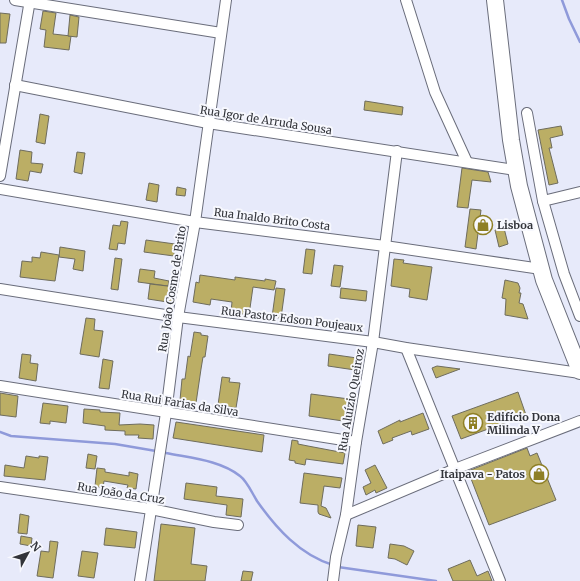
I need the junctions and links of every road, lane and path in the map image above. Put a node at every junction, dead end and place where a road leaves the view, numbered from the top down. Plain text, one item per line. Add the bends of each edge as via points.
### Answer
1 (15, 0) edge
2 (226, 0) edge
3 (406, 0) edge
4 (495, 0) edge
5 (29, 1) edge
6 (221, 33) junction
7 (15, 85) junction
8 (528, 113) dead end
9 (208, 123) junction
10 (397, 151) junction
11 (467, 162) junction
12 (515, 170) junction
13 (0, 176) edge
14 (0, 189) edge
15 (580, 192) edge
16 (543, 201) junction
17 (195, 222) junction
18 (385, 246) junction
19 (541, 269) junction
20 (0, 289) edge
21 (580, 316) edge
22 (178, 317) junction
23 (374, 342) junction
24 (406, 348) junction
25 (580, 372) edge
26 (0, 386) edge
27 (166, 413) junction
28 (580, 421) edge
29 (356, 442) junction
30 (456, 469) junction
31 (0, 487) edge
32 (150, 509) junction
33 (346, 515) junction
34 (238, 525) dead end
35 (334, 579) edge
36 (140, 581) edge
37 (500, 581) edge

1 - 5 street
2 - 6 street, Rua João Cosme de Brito
3 - 11 street via 435,92
4 - 12 main road
5 - 6 street
5 - 7 street
6 - 9 street, Rua João Cosme de Brito
7 - 9 street, Rua Igor de Arruda Sousa
7 - 13 street
8 - 16 street
9 - 10 street, Rua Igor de Arruda Sousa
9 - 17 street, Rua João Cosme de Brito
10 - 11 street, Rua Igor de Arruda Sousa
10 - 18 street, Rua Aluízio Queiroz
11 - 12 street, Rua Igor de Arruda Sousa
12 - 19 main road
14 - 17 street, Rua Inaldo Brito Costa
15 - 16 street
16 - 21 street via 564,274
17 - 18 street, Rua Inaldo Brito Costa
17 - 22 street, Rua João Cosme de Brito
18 - 19 street, Rua Inaldo Brito Costa
18 - 23 street, Rua Aluízio Queiroz
19 - 25 main road
20 - 22 street, Rua Pastor Edson Poujeaux
22 - 23 street, Rua Pastor Edson Poujeaux
22 - 27 street, Rua João Cosme de Brito
23 - 24 street, Rua Pastor Edson Poujeaux
23 - 29 street, Rua Aluízio Queiroz
24 - 25 street, Rua Pastor Edson Poujeaux
24 - 30 street
26 - 27 street, Rua Rui Farias da Silva
27 - 29 street, Rua Rui Farias da Silva
27 - 32 street, Rua João Cosme de Brito
28 - 30 street
29 - 33 street, Rua Aluízio Queiroz
30 - 33 street
30 - 37 street
31 - 32 street, Rua João da Cruz
32 - 34 street, Rua João da Cruz
32 - 36 street, Rua João Cosme de Brito
33 - 35 street, Rua Aluízio Queiroz via 336,556

